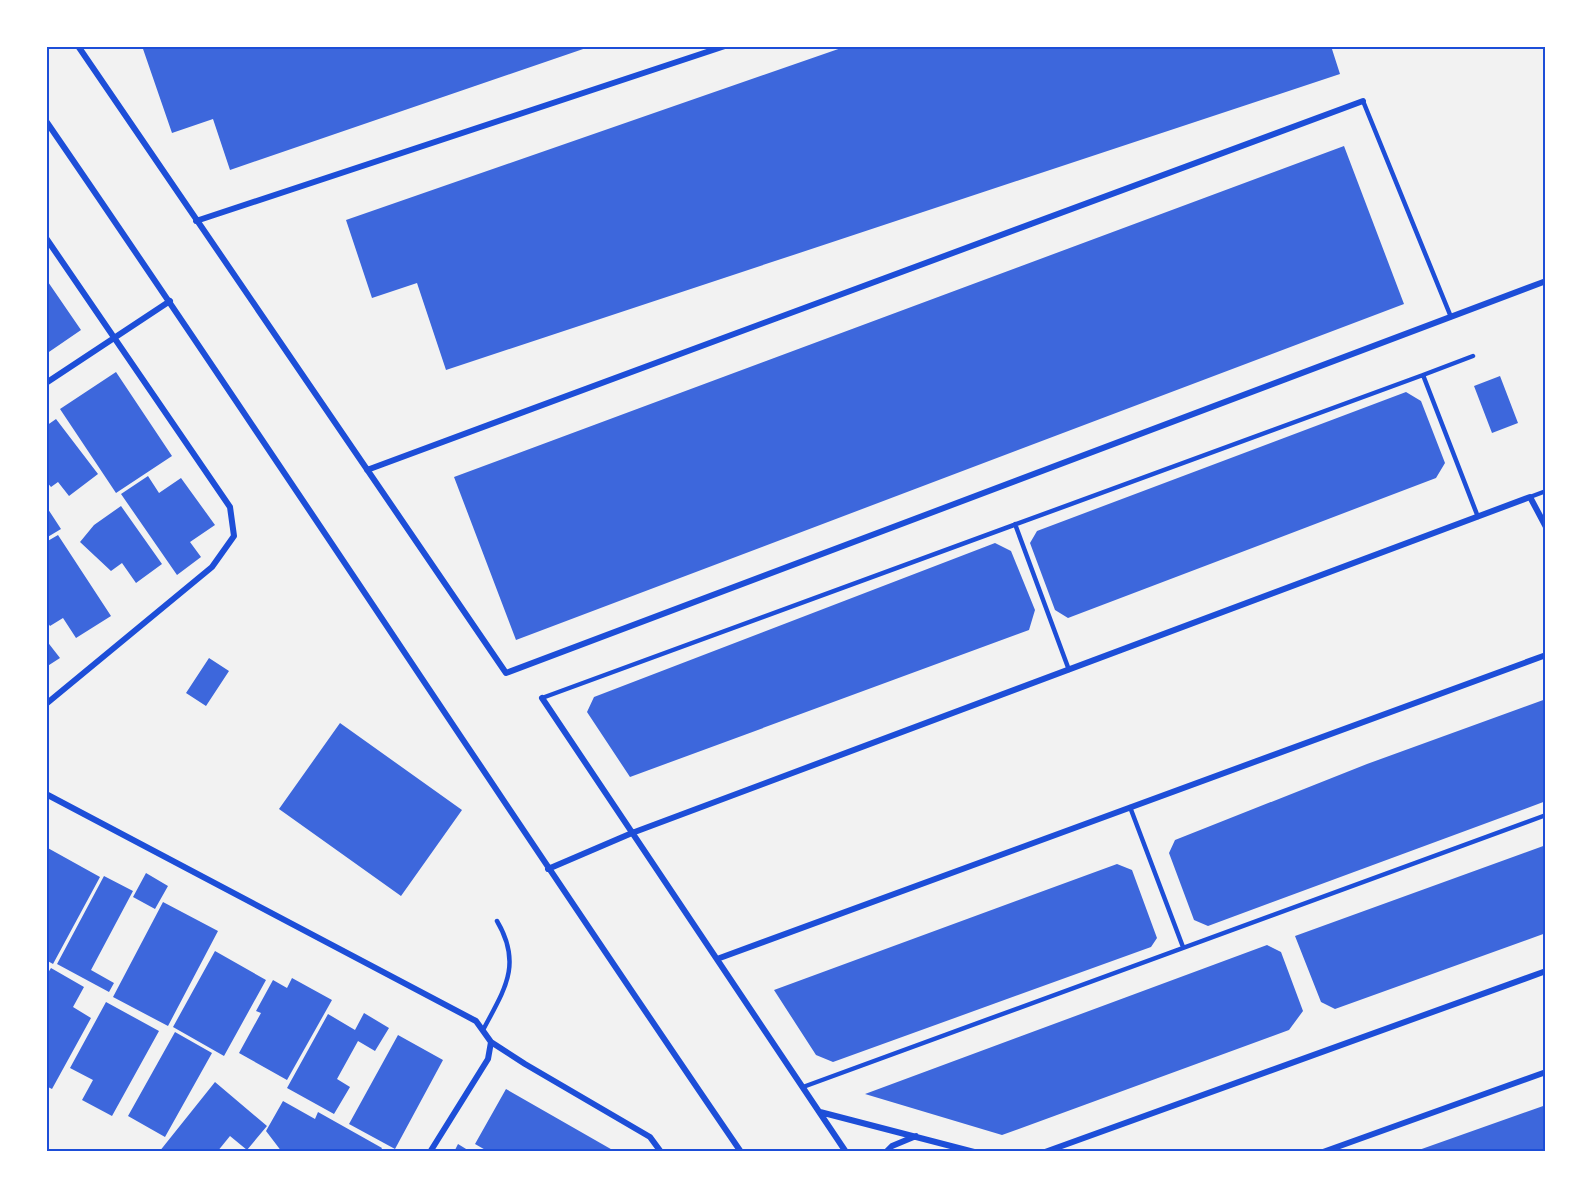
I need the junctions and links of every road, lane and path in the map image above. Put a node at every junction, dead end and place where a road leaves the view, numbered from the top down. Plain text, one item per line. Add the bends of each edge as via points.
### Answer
1 (78, 46) edge
2 (725, 46) edge
3 (1363, 101) joint
4 (46, 121) edge
5 (196, 221) junction
6 (46, 238) edge
7 (1545, 281) edge
8 (170, 301) junction
9 (1451, 317) junction
10 (114, 338) junction
11 (1473, 356) dead end
12 (1423, 375) junction
13 (46, 382) edge
14 (367, 470) junction
15 (1545, 491) edge
16 (1530, 497) junction
17 (1478, 517) junction
18 (1015, 524) junction
19 (1545, 527) edge
20 (1545, 655) edge
21 (1069, 670) junction
22 (542, 698) joint
23 (46, 704) edge
24 (46, 794) edge
25 (1130, 807) junction
26 (1545, 815) edge
27 (632, 833) junction
28 (548, 869) junction
29 (497, 921) dead end
30 (1183, 947) junction
31 (717, 959) junction
32 (1545, 971) edge
33 (483, 1030) junction
34 (491, 1042) junction
35 (1545, 1072) edge
36 (802, 1087) junction
37 (819, 1112) junction
38 (916, 1136) junction
39 (430, 1152) edge
40 (661, 1152) edge
41 (741, 1152) edge
42 (846, 1152) edge
43 (886, 1152) edge
44 (974, 1152) edge
45 (1045, 1152) edge
46 (1323, 1152) edge

1 - 5 street
2 - 5 street
3 - 9 lane
3 - 14 street
4 - 8 street
5 - 14 street
6 - 10 street
7 - 9 street
8 - 10 street
8 - 28 street
9 - 14 street via 506,673
10 - 13 street
10 - 23 street via 230,507 234,536 212,567
11 - 12 lane
12 - 17 lane
12 - 18 lane
15 - 16 lane
16 - 17 street
16 - 19 street
17 - 21 street
18 - 21 lane
18 - 22 lane
20 - 25 street
21 - 27 street
22 - 27 street
24 - 33 street via 476,1022
25 - 30 lane
25 - 31 street
26 - 30 lane
27 - 28 street
27 - 31 street
28 - 41 street
29 - 33 lane via 506,936 509,979
30 - 36 lane
31 - 36 street
32 - 45 street
33 - 34 street
34 - 39 street via 488,1059
34 - 40 street via 650,1137
35 - 46 street
36 - 37 street
37 - 38 street
37 - 42 street
38 - 43 street
38 - 44 street

